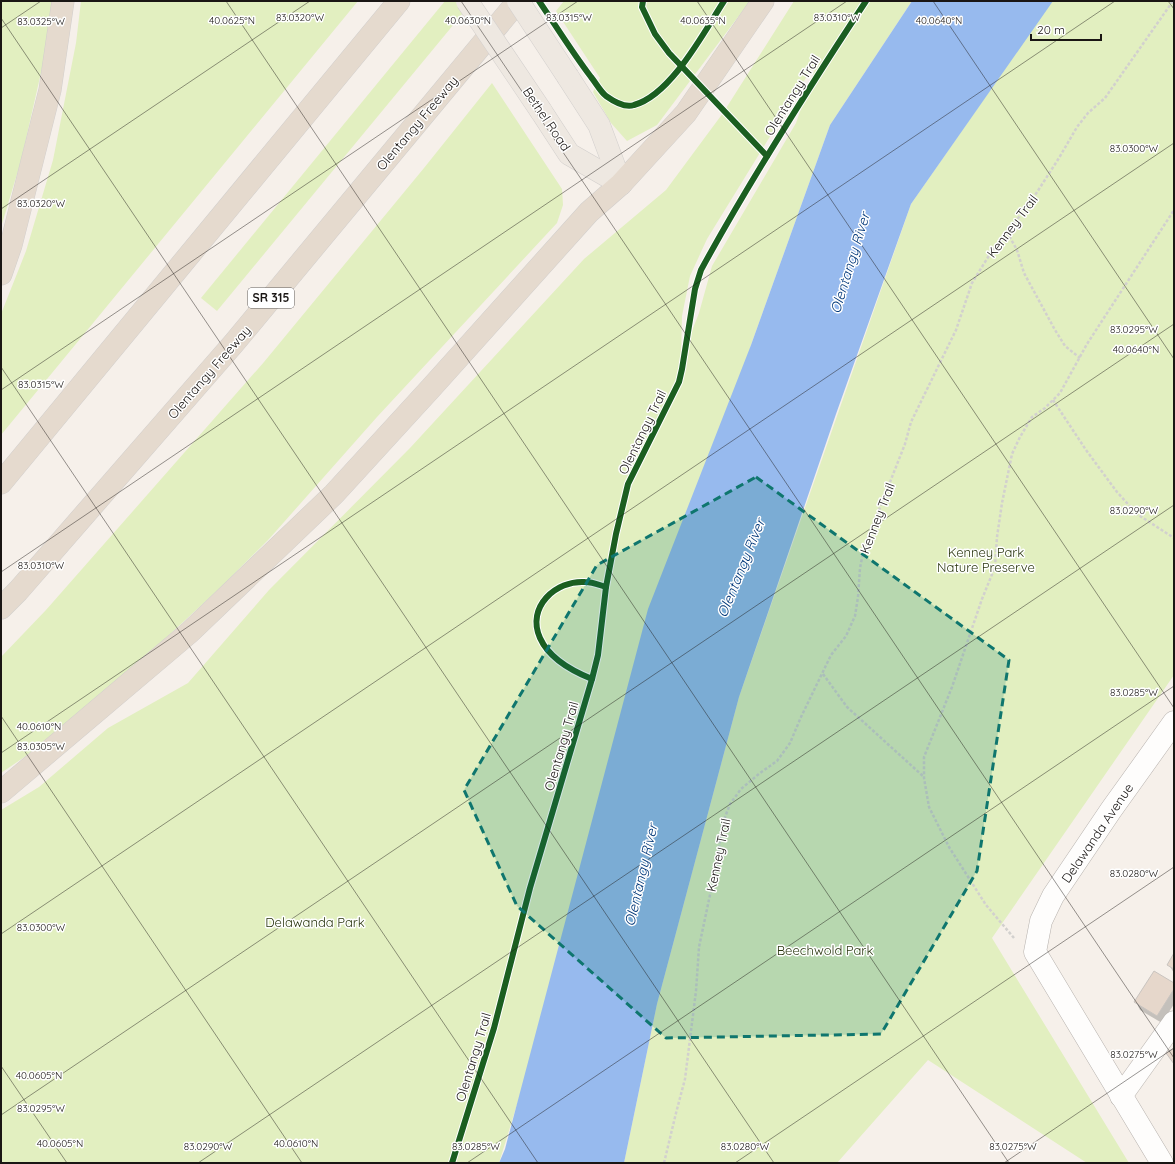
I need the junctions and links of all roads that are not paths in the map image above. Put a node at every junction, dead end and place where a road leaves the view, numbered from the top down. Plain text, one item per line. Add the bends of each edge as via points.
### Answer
1 (63, 1) edge
2 (399, 1) edge
3 (467, 1) edge
4 (518, 1) edge
5 (763, 1) edge
6 (621, 184) junction
7 (1, 274) edge
8 (1, 483) edge
9 (1, 608) edge
10 (1174, 722) edge
11 (1, 792) edge
12 (1174, 1022) edge
13 (1122, 1096) junction
14 (1162, 1163) edge

1 - 7 highway via 50,90 11,245
2 - 8 highway
3 - 6 main road, Bethel Road, bridge via 569,154
4 - 6 main road, bridge via 599,125
4 - 9 highway, Olentangy Freeway / SR 315 via 234,343
5 - 6 highway via 686,113
6 - 11 highway via 589,212 334,494 190,632
10 - 13 street, Delawanda Avenue via 1054,896 1041,921 1034,952
12 - 13 street
13 - 14 street

